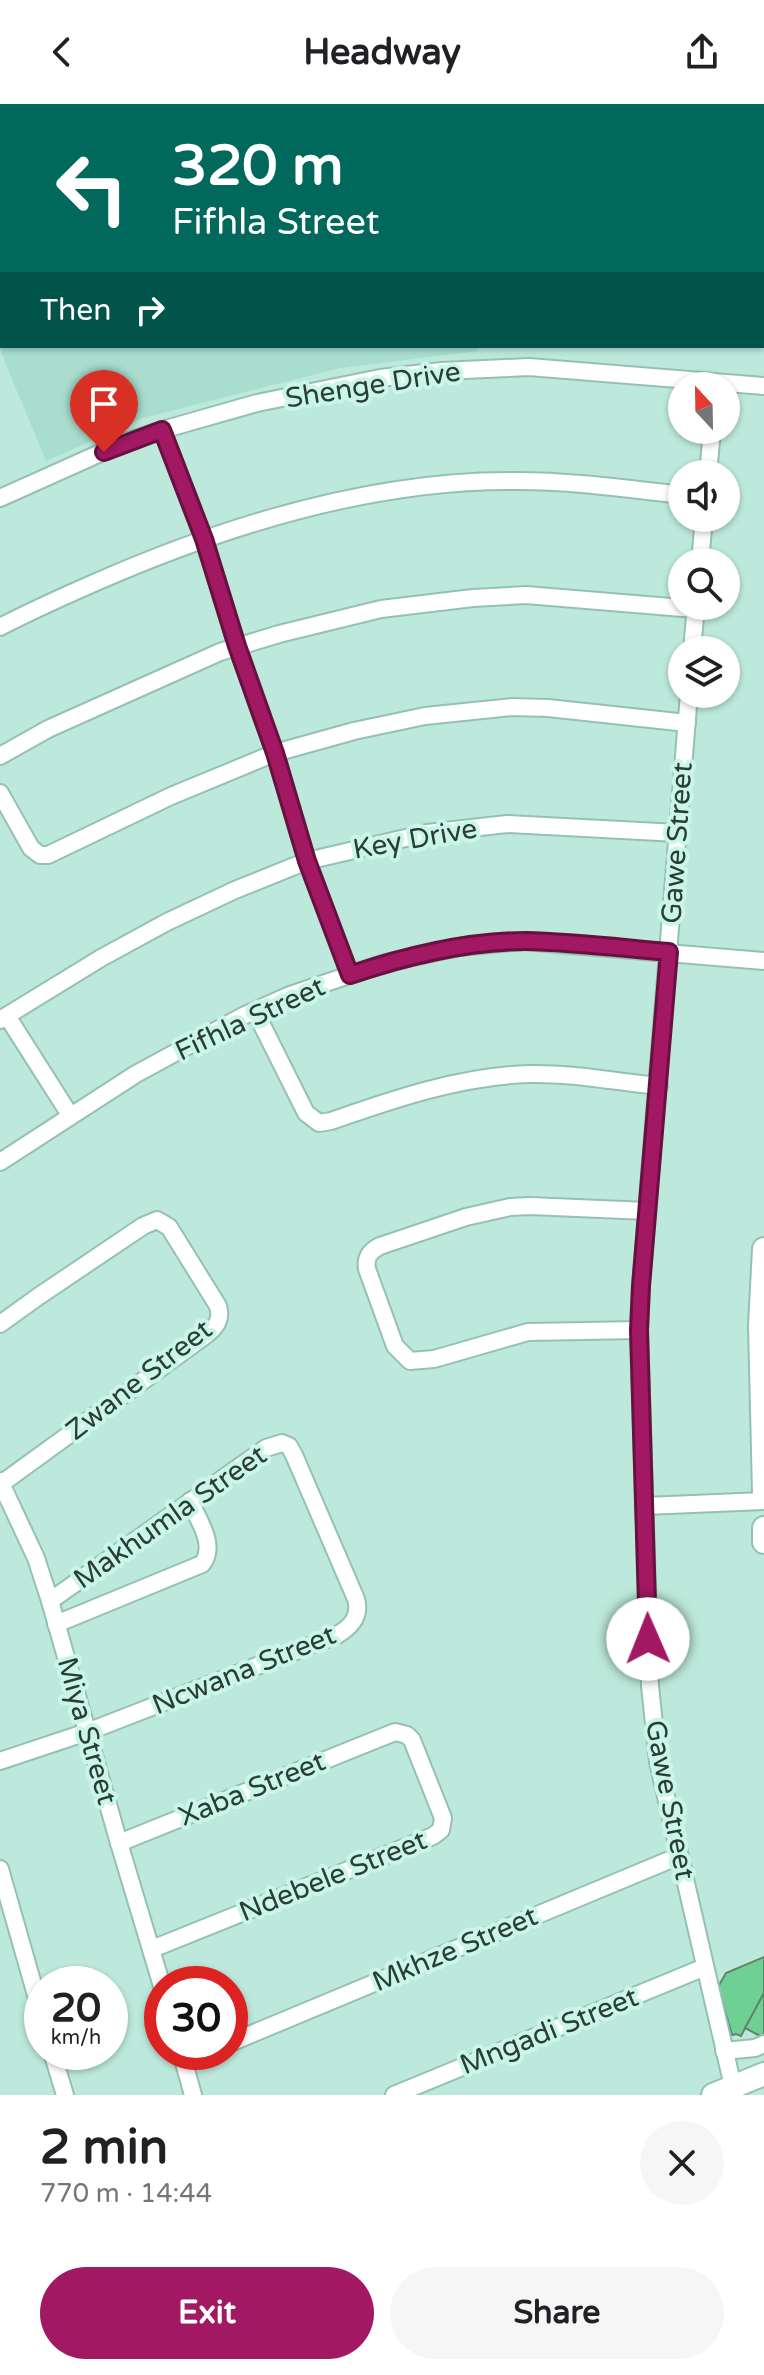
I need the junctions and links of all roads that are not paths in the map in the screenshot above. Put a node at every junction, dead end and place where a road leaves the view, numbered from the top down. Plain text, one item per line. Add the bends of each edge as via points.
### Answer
1 (668, 379) edge
2 (740, 384) edge
3 (764, 386) edge
4 (162, 430) junction
5 (668, 494) edge
6 (0, 498) edge
7 (204, 539) junction
8 (668, 606) edge
9 (0, 627) edge
10 (237, 646) junction
11 (688, 708) edge
12 (687, 723) junction
13 (275, 753) junction
14 (0, 756) edge
15 (0, 793) edge
16 (678, 833) junction
17 (307, 861) junction
18 (669, 952) junction
19 (764, 961) edge
20 (350, 975) junction
21 (255, 1011) junction
22 (3, 1018) edge
23 (659, 1086) junction
24 (70, 1115) junction
25 (0, 1162) edge
26 (647, 1211) junction
27 (764, 1249) edge
28 (0, 1324) edge
29 (639, 1330) junction
30 (291, 1449) joint
31 (1, 1482) edge
32 (764, 1493) edge
33 (190, 1501) junction
34 (764, 1501) edge
35 (645, 1506) junction
36 (764, 1528) edge
37 (764, 1542) edge
38 (50, 1601) junction
39 (56, 1624) junction
40 (87, 1732) junction
41 (386, 1734) joint
42 (0, 1761) edge
43 (119, 1843) junction
44 (679, 1856) junction
45 (0, 1869) edge
46 (152, 1949) junction
47 (28, 1966) edge
48 (157, 1966) edge
49 (705, 1967) junction
50 (248, 2036) edge
51 (764, 2044) edge
52 (724, 2051) junction
53 (57, 2070) edge
54 (186, 2070) edge
55 (763, 2079) edge
56 (727, 2092) edge
57 (65, 2095) edge
58 (193, 2095) edge
59 (394, 2095) edge

1 - 4 street, Shenge Drive via 529,367 442,371 257,403
2 - 3 street, Shenge Drive
4 - 6 street, Shenge Drive
4 - 7 street
5 - 7 street via 519,481 436,485 362,496
7 - 9 street
7 - 10 street
8 - 10 street via 502,596 381,609
10 - 13 street
10 - 14 street via 48,729
11 - 12 street, Gawe Street
12 - 13 street via 512,707 425,716
12 - 16 street, Gawe Street
13 - 15 street via 48,855 31,848
13 - 17 street
16 - 17 street, Key Drive via 507,824 427,833
16 - 18 street, Gawe Street
17 - 20 street
17 - 22 street, Key Drive via 167,922
18 - 19 street, Fifhla Street
18 - 20 street, Fifhla Street via 523,941 459,947
18 - 23 street, Gawe Street
20 - 21 street, Fifhla Street
21 - 23 street via 306,1113 319,1123 401,1097 496,1077 546,1074
21 - 24 street, Fifhla Street
22 - 24 street
23 - 26 street, Gawe Street
24 - 25 street, Fifhla Street
26 - 29 street, Gawe Street
26 - 29 street via 499,1208 380,1246 368,1256 367,1269 395,1346 410,1361 429,1361 528,1332
27 - 32 main road
28 - 31 street, Zwane Street via 157,1220 169,1227 220,1314 217,1326
29 - 35 street, Gawe Street
30 - 33 street, Makhumla Street via 282,1443 266,1448
30 - 40 street, Ncwana Street via 356,1599 355,1621 337,1635
31 - 38 street, Miya Street
33 - 38 street, Makhumla Street
33 - 39 street via 208,1545 204,1562
34 - 35 street
35 - 44 street, Gawe Street via 654,1737
36 - 37 main road
38 - 39 street, Miya Street
39 - 40 street, Miya Street
40 - 42 street, Ncwana Street
40 - 43 street, Miya Street
41 - 43 street, Xaba Street
41 - 46 street, Ndebele Street via 399,1732 412,1740 443,1818 438,1833
43 - 46 street, Miya Street
44 - 49 street, Gawe Street
44 - 50 street, Mkhze Street
45 - 47 street
46 - 48 street, Miya Street
49 - 52 street, Gawe Street
49 - 59 street, Mngadi Street
51 - 52 street
52 - 56 street, Gawe Street
53 - 57 street
54 - 58 street
55 - 56 main road

